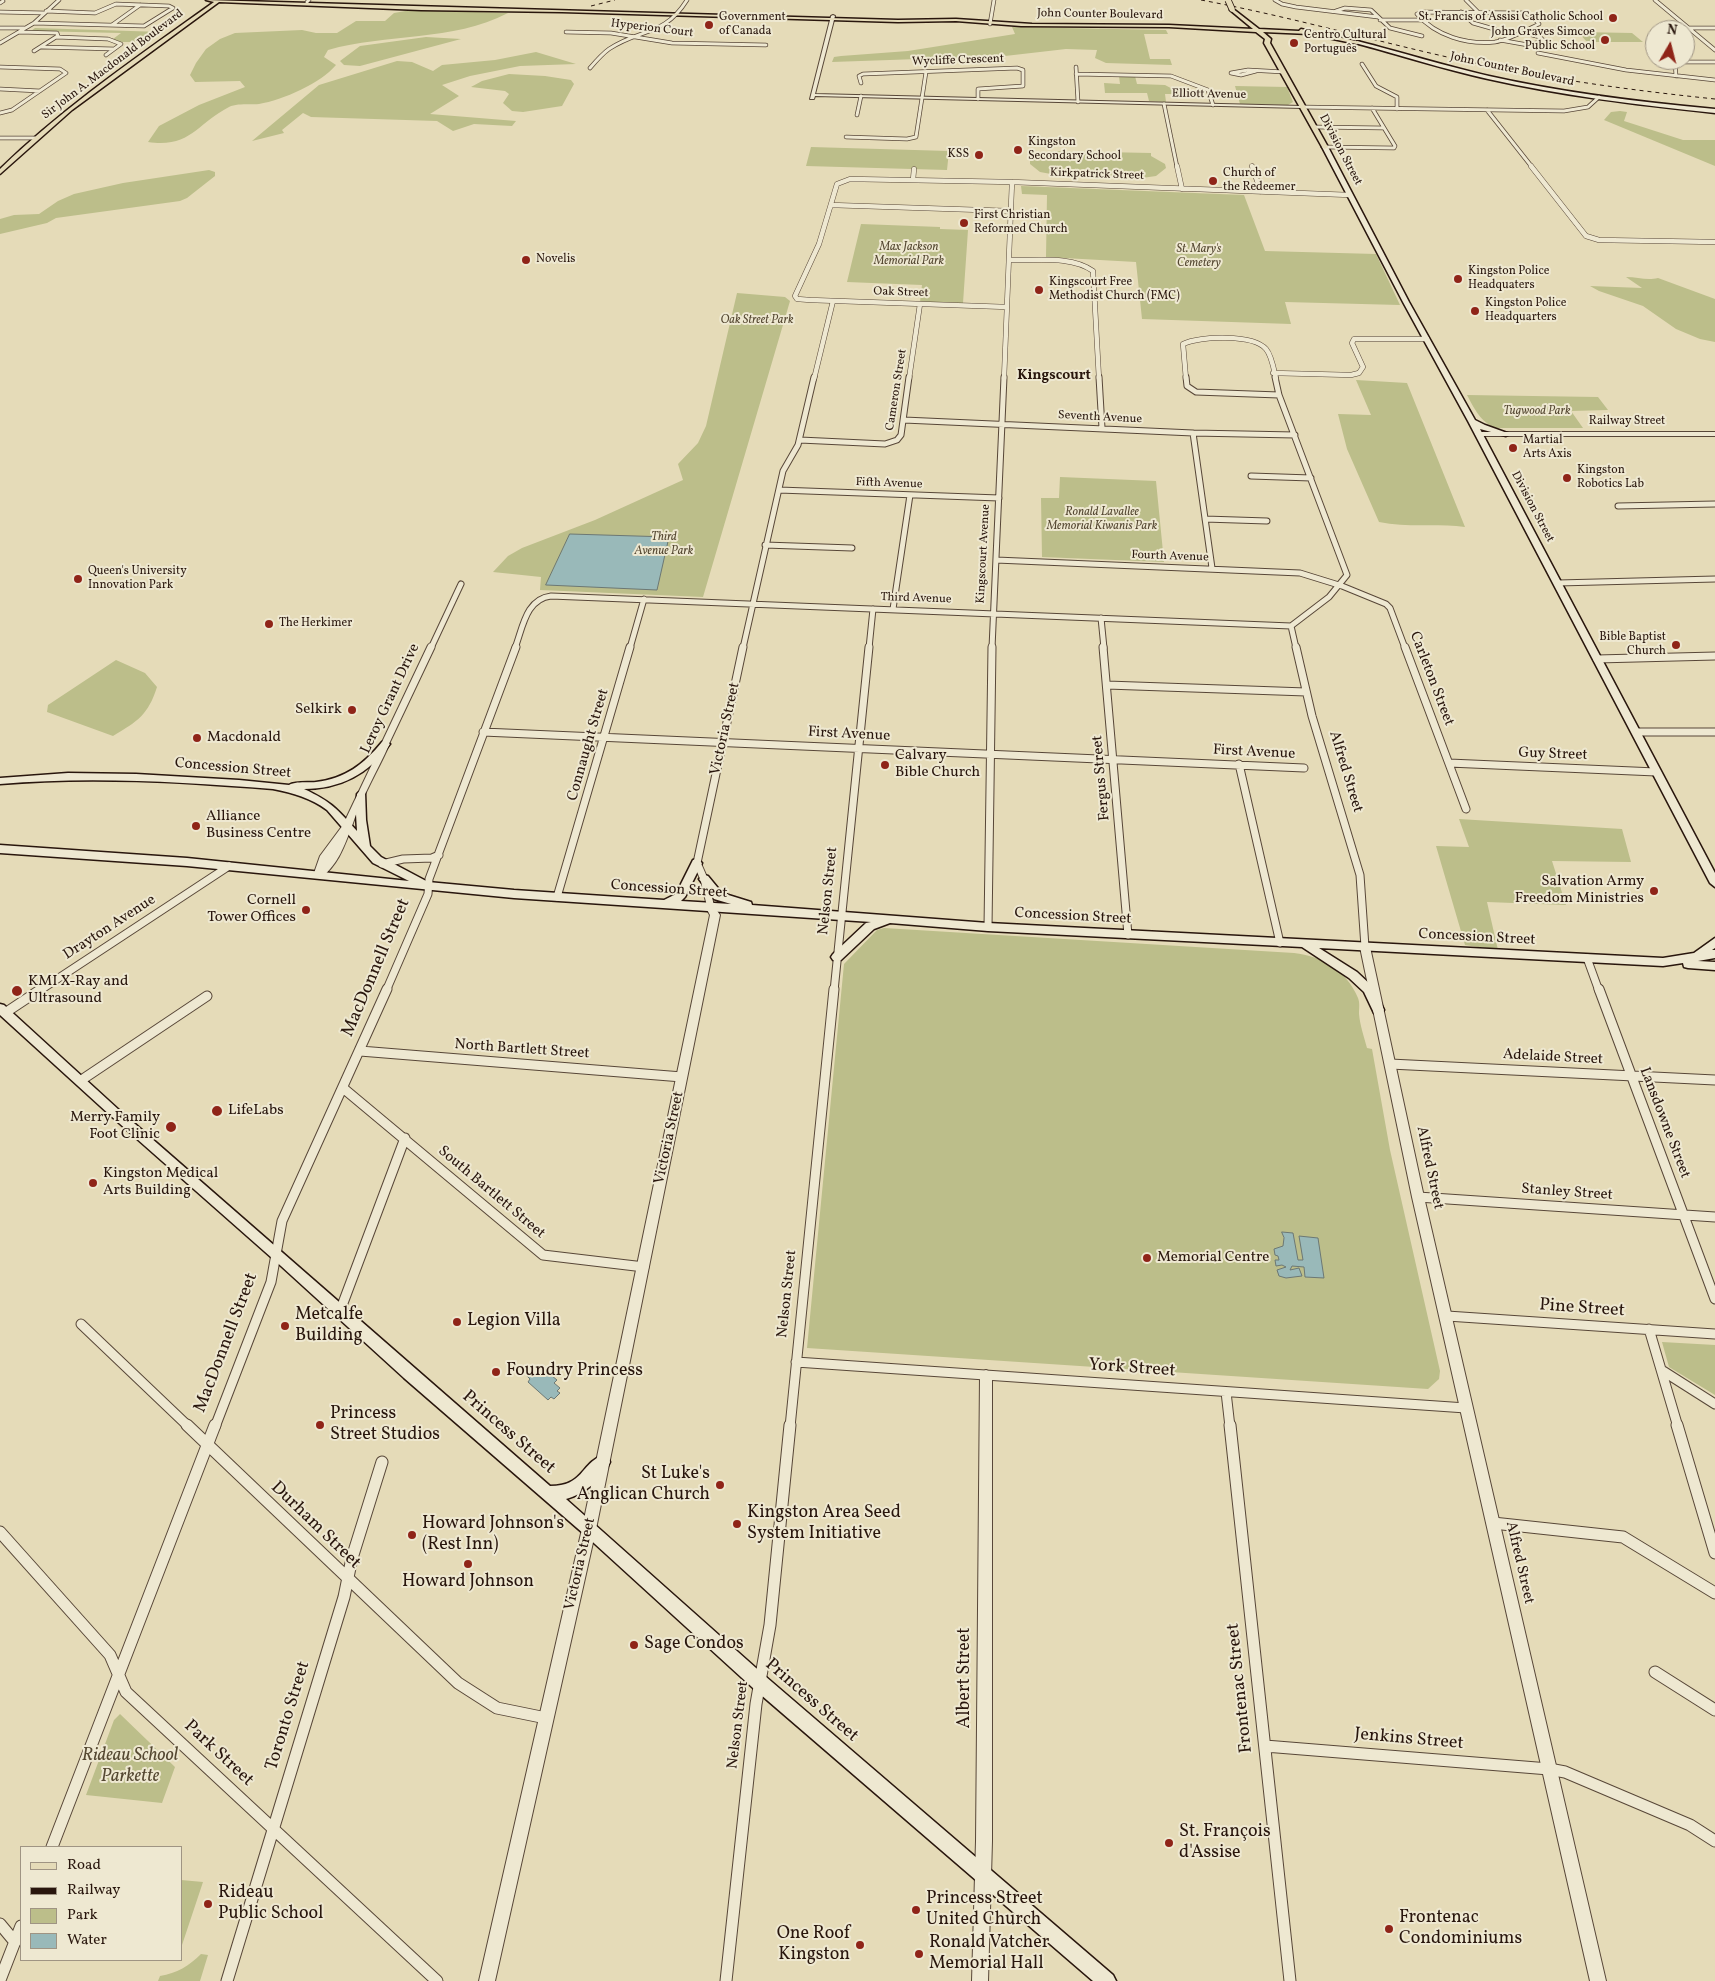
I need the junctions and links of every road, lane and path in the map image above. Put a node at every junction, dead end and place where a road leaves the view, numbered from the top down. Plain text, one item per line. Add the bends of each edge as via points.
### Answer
1 (59, 0) edge
2 (208, 0) edge
3 (213, 0) edge
4 (219, 0) edge
5 (266, 0) edge
6 (687, 0) edge
7 (994, 0) edge
8 (1228, 0) edge
9 (1275, 0) edge
10 (1466, 0) edge
11 (1655, 0) edge
12 (308, 1) edge
13 (140, 5) junction
14 (1232, 9) junction
15 (0, 12) edge
16 (46, 12) junction
17 (678, 12) junction
18 (1334, 12) junction
19 (1461, 12) junction
20 (1478, 12) junction
21 (833, 18) junction
22 (1379, 18) junction
23 (1421, 20) junction
24 (1679, 20) edge
25 (34, 22) junction
26 (990, 22) junction
27 (112, 25) junction
28 (0, 28) edge
29 (24, 28) junction
30 (1251, 28) junction
31 (1695, 28) edge
32 (1715, 28) edge
33 (19, 32) junction
34 (566, 32) dead end
35 (1521, 32) junction
36 (1695, 34) edge
37 (1515, 35) junction
38 (1422, 36) dead end
39 (56, 37) junction
40 (634, 37) junction
41 (1500, 40) junction
42 (1358, 42) joint
43 (1267, 43) junction
44 (0, 44) edge
45 (766, 45) dead end
46 (41, 47) junction
47 (114, 49) junction
48 (1715, 50) edge
49 (34, 52) dead end
50 (1538, 53) dead end
51 (106, 55) dead end
52 (1614, 60) dead end
53 (1715, 62) edge
54 (1362, 64) dead end
55 (0, 67) edge
56 (1076, 67) dead end
57 (1607, 67) junction
58 (590, 68) dead end
59 (1256, 71) junction
60 (926, 72) junction
61 (1284, 72) junction
62 (1076, 74) junction
63 (1676, 76) junction
64 (1715, 80) edge
65 (816, 83) junction
66 (861, 83) dead end
67 (0, 89) edge
68 (40, 91) junction
69 (840, 96) junction
70 (861, 96) junction
71 (1599, 97) junction
72 (923, 98) junction
73 (978, 99) junction
74 (1078, 102) junction
75 (1164, 104) junction
76 (1213, 105) junction
77 (1302, 107) junction
78 (1372, 108) junction
79 (1397, 109) junction
80 (1487, 110) junction
81 (1715, 111) edge
82 (0, 113) edge
83 (857, 115) dead end
84 (1315, 127) junction
85 (1384, 128) junction
86 (846, 137) dead end
87 (0, 138) edge
88 (26, 138) junction
89 (35, 138) junction
90 (1325, 147) junction
91 (0, 163) edge
92 (1252, 166) dead end
93 (914, 169) dead end
94 (0, 172) edge
95 (913, 180) junction
96 (1012, 182) junction
97 (1182, 189) junction
98 (1261, 192) junction
99 (1350, 195) junction
100 (831, 206) junction
101 (1011, 211) junction
102 (1715, 242) edge
103 (1009, 260) junction
104 (834, 301) junction
105 (920, 304) junction
106 (1007, 308) junction
107 (1427, 339) junction
108 (1273, 373) junction
109 (1280, 395) junction
110 (904, 420) junction
111 (1472, 421) junction
112 (1002, 424) junction
113 (1102, 428) junction
114 (1193, 433) junction
115 (1478, 434) junction
116 (1506, 434) junction
117 (1715, 434) edge
118 (1295, 435) junction
119 (800, 440) junction
120 (1251, 476) dead end
121 (1310, 478) junction
122 (779, 490) junction
123 (910, 495) junction
124 (999, 498) junction
125 (1715, 504) edge
126 (1618, 506) dead end
127 (1205, 519) junction
128 (1267, 521) dead end
129 (766, 545) junction
130 (852, 548) dead end
131 (996, 560) junction
132 (1212, 568) junction
133 (1715, 579) edge
134 (1558, 583) junction
135 (461, 584) dead end
136 (1342, 586) junction
137 (540, 598) joint
138 (644, 599) junction
139 (752, 604) junction
140 (873, 609) junction
141 (893, 610) junction
142 (992, 614) junction
143 (1101, 618) junction
144 (1291, 626) junction
145 (1715, 656) edge
146 (1597, 659) junction
147 (1108, 685) junction
148 (1306, 692) junction
149 (483, 732) junction
150 (1636, 732) junction
151 (1715, 732) edge
152 (604, 738) junction
153 (723, 742) junction
154 (385, 744) junction
155 (859, 749) junction
156 (990, 754) junction
157 (1113, 759) junction
158 (1239, 764) junction
159 (1449, 764) junction
160 (1304, 768) dead end
161 (1656, 772) junction
162 (0, 781) edge
163 (273, 786) junction
164 (362, 794) junction
165 (1466, 810) dead end
166 (347, 826) junction
167 (0, 849) edge
168 (369, 852) junction
169 (439, 856) junction
170 (697, 863) junction
171 (382, 864) junction
172 (229, 866) junction
173 (318, 876) junction
174 (704, 879) junction
175 (1713, 882) edge
176 (429, 887) junction
177 (1715, 893) edge
178 (557, 897) junction
179 (660, 904) junction
180 (711, 908) junction
181 (768, 910) junction
182 (843, 916) junction
183 (895, 920) junction
184 (988, 927) junction
185 (1128, 935) junction
186 (1715, 942) edge
187 (1280, 943) junction
188 (1306, 945) junction
189 (1365, 947) junction
190 (1715, 954) edge
191 (838, 957) junction
192 (1587, 958) junction
193 (1695, 958) junction
194 (1663, 962) junction
195 (1715, 966) edge
196 (207, 996) dead end
197 (1378, 1010) junction
198 (3, 1011) edge
199 (360, 1051) junction
200 (1390, 1064) junction
201 (1631, 1076) junction
202 (682, 1077) junction
203 (1715, 1080) edge
204 (80, 1081) junction
205 (343, 1088) junction
206 (405, 1138) junction
207 (1418, 1197) junction
208 (1684, 1215) junction
209 (1715, 1217) edge
210 (276, 1253) junction
211 (644, 1267) junction
212 (1715, 1299) edge
213 (340, 1311) junction
214 (1447, 1316) junction
215 (81, 1324) dead end
216 (1649, 1329) junction
217 (1715, 1334) edge
218 (796, 1362) junction
219 (1662, 1371) junction
220 (986, 1376) junction
221 (1226, 1392) junction
222 (1715, 1404) edge
223 (1466, 1408) junction
224 (208, 1445) junction
225 (382, 1462) dead end
226 (603, 1462) junction
227 (546, 1493) junction
228 (1493, 1522) junction
229 (589, 1529) junction
230 (0, 1532) edge
231 (1715, 1553) edge
232 (347, 1580) junction
233 (1715, 1593) edge
234 (1655, 1672) dead end
235 (119, 1675) junction
236 (759, 1682) junction
237 (1715, 1710) edge
238 (546, 1718) junction
239 (1265, 1746) junction
240 (1550, 1769) junction
241 (273, 1829) junction
242 (1715, 1840) edge
243 (52, 1846) edge
244 (982, 1875) junction
245 (0, 1924) edge
246 (20, 1929) edge
247 (15, 1942) junction
248 (0, 1980) edge
249 (228, 1981) edge
250 (437, 1981) edge
251 (488, 1981) edge
252 (726, 1981) edge
253 (980, 1981) edge
254 (1107, 1981) edge
255 (1290, 1981) edge
256 (1598, 1981) edge

1 - 16 street
2 - 3 main road, John Counter Boulevard
3 - 4 main road, John Counter Boulevard
3 - 88 main road, Sir John A. Macdonald Boulevard via 203,4
4 - 17 main road, John Counter Boulevard via 421,9
4 - 89 main road, Sir John A. Macdonald Boulevard
5 - 12 main road, John Counter Boulevard
6 - 17 street
7 - 26 street
8 - 14 main road, Division Street, bridge
9 - 18 street via 1282,4
10 - 20 street
11 - 24 street
12 - 17 main road, John Counter Boulevard via 424,7
13 - 16 street via 112,5 95,13
13 - 27 street
13 - 27 street via 173,8 148,25
14 - 30 main road, Division Street
14 - 30 main road, Division Street via 1234,17
15 - 16 street
16 - 25 street
17 - 21 main road, John Counter Boulevard
17 - 40 street via 662,26
18 - 22 street
18 - 22 street via 1345,8 1365,9 1375,11
19 - 20 street
19 - 23 street via 1418,12
19 - 37 street via 1473,23
20 - 35 street via 1526,13 1539,23
21 - 26 main road, John Counter Boulevard
21 - 65 street
22 - 23 street
22 - 38 street via 1401,32
23 - 41 street via 1462,41
25 - 27 street
25 - 29 street
26 - 30 main road, John Counter Boulevard
28 - 29 street
29 - 33 street
30 - 42 main road, John Counter Boulevard
30 - 43 main road, Division Street
30 - 43 main road, Division Street via 1268,39
31 - 32 street
33 - 39 street via 60,35
33 - 44 street
34 - 40 street, Hyperion Court
35 - 37 street
35 - 41 street via 1544,41 1528,46
36 - 48 street
37 - 41 street
39 - 46 street
39 - 47 street via 108,39 121,44
40 - 45 street, Hyperion Court via 672,43
40 - 58 street via 615,44
42 - 71 main road, John Counter Boulevard via 1488,77
43 - 61 main road, Division Street
46 - 47 street
46 - 49 street
47 - 51 street
50 - 57 street
52 - 57 street
53 - 63 street via 1676,62
54 - 79 street via 1376,86 1398,97
55 - 68 street via 64,70 66,73
56 - 62 street
57 - 63 street
59 - 59 street via 1235,71 1231,73 1241,75
59 - 61 street
60 - 66 street, Wycliffe Crescent via 863,74 859,76
60 - 72 street
60 - 73 street, Wycliffe Crescent via 1023,70 1022,86 978,89
61 - 77 main road, Division Street
62 - 74 street
62 - 76 street via 1177,77 1208,90
63 - 64 street
65 - 69 street via 824,91
65 - 69 street, Elliott Avenue via 812,96
67 - 68 street
68 - 82 street via 12,110
69 - 70 street, Elliott Avenue
70 - 72 street, Elliott Avenue
70 - 83 street
71 - 80 street, Elliott Avenue via 1595,105 1579,110
71 - 81 main road, John Counter Boulevard
72 - 73 street, Elliott Avenue
72 - 86 street via 916,137
73 - 74 street, Elliott Avenue
74 - 75 street, Elliott Avenue
75 - 76 street, Elliott Avenue
75 - 97 street
76 - 77 street, Elliott Avenue
77 - 78 street, Elliott Avenue
77 - 84 main road, Division Street
78 - 79 street, Elliott Avenue
78 - 85 street
79 - 80 street, Elliott Avenue
80 - 102 street via 1582,233 1592,239
84 - 85 street
84 - 90 main road, Division Street
85 - 90 street via 1396,146 1394,148
87 - 88 street
88 - 89 street
88 - 91 main road, Sir John A. Macdonald Boulevard
89 - 94 main road, Sir John A. Macdonald Boulevard
90 - 99 main road, Division Street
92 - 98 street
93 - 95 street
95 - 96 street, Kirkpatrick Street
95 - 100 street, Kirkpatrick Street via 843,180 838,184
96 - 97 street, Kirkpatrick Street
96 - 101 street, Kingscourt Avenue
97 - 98 street, Kirkpatrick Street
98 - 99 street, Kirkpatrick Street
99 - 107 main road, Division Street
100 - 101 street
100 - 104 street, Oak Street via 819,244 795,296 804,300
101 - 103 street, Kingscourt Avenue
103 - 106 street, Kingscourt Avenue
103 - 113 street via 1077,263 1089,266 1092,271
104 - 105 street, Oak Street
104 - 119 street, Victoria Street
105 - 106 street, Oak Street
105 - 110 street, Cameron Street
106 - 112 street, Kingscourt Avenue
107 - 108 street via 1354,339 1352,343 1363,366 1359,373 1351,375
107 - 111 main road, Division Street
108 - 109 street
108 - 109 street via 1266,350 1254,342 1194,338 1183,344 1187,386 1196,392
109 - 118 street
110 - 112 street, Seventh Avenue
110 - 119 street, Cameron Street via 898,440 885,444
111 - 115 main road, Division Street
111 - 116 main road
112 - 113 street, Seventh Avenue
112 - 124 street, Kingscourt Avenue
113 - 114 street, Seventh Avenue
114 - 118 street, Seventh Avenue
114 - 127 street
115 - 116 street, Railway Street
115 - 134 main road, Division Street
116 - 117 street, Railway Street
118 - 121 street
119 - 122 street, Victoria Street via 783,471
120 - 121 street
121 - 136 street via 1347,575
122 - 123 street, Fifth Avenue
122 - 129 street, Victoria Street
123 - 124 street, Fifth Avenue
123 - 141 street
124 - 131 street, Kingscourt Avenue
125 - 126 street
127 - 128 street
127 - 132 street
129 - 130 street
129 - 139 street, Victoria Street
131 - 132 street, Fourth Avenue
131 - 142 street, Kingscourt Avenue
132 - 136 street, Fourth Avenue via 1300,573
133 - 134 street
134 - 146 main road, Division Street
135 - 154 street, Leroy Grant Drive
136 - 144 street
136 - 159 street, Carleton Street via 1390,608
137 - 138 street, Third Avenue
137 - 149 street, MacDonnell Street via 531,605
138 - 139 street, Third Avenue
138 - 152 street, Connaught Street
139 - 140 street, Third Avenue
139 - 153 street, Victoria Street
140 - 141 street, Third Avenue
140 - 155 street, Nelson Street
141 - 142 street, Third Avenue
142 - 143 street, Third Avenue
142 - 156 street, Kingscourt Avenue
143 - 144 street, Third Avenue
143 - 147 street, Fergus Street
144 - 148 street, Alfred Street
145 - 146 street
146 - 150 main road, Division Street
147 - 148 street
147 - 157 street, Fergus Street
148 - 189 street, Alfred Street via 1360,875
149 - 152 street, First Avenue
149 - 169 street, MacDonnell Street
150 - 151 street
150 - 161 main road, Division Street
152 - 153 street, First Avenue
152 - 178 street, Connaught Street
153 - 155 street, First Avenue
153 - 170 street, Victoria Street
154 - 163 main road via 364,768 342,780 318,785
154 - 164 street, Leroy Grant Drive
155 - 156 street, First Avenue
155 - 182 street, Nelson Street
156 - 157 street, First Avenue
156 - 184 street, Kingscourt Avenue
157 - 158 street, First Avenue
157 - 185 street, Fergus Street
158 - 160 street, First Avenue
158 - 187 street
159 - 161 street, Guy Street
159 - 165 street, Carleton Street
161 - 175 main road, Division Street
162 - 163 main road, Concession Street via 118,775
163 - 166 main road, Concession Street via 314,796 331,808
164 - 166 street, Leroy Grant Drive
164 - 168 main road via 360,825
166 - 168 main road, Concession Street
166 - 173 street, Leroy Grant Drive via 344,840 328,868
167 - 172 main road, Concession Street
168 - 171 main road, Concession Street
169 - 171 street
169 - 176 street, MacDonnell Street
170 - 174 street, Victoria Street
170 - 179 main road via 680,898
171 - 176 main road, Concession Street
172 - 173 main road, Concession Street
172 - 198 street, Drayton Avenue
173 - 176 main road, Concession Street
174 - 180 street, Victoria Street
174 - 181 main road via 720,898
175 - 177 main road, Division Street
176 - 178 main road, Concession Street
176 - 199 street, MacDonnell Street
178 - 179 main road, Concession Street
179 - 180 main road, Concession Street
180 - 181 main road, Concession Street
180 - 202 street, Victoria Street via 715,915
181 - 182 main road, Concession Street
182 - 183 main road, Concession Street
182 - 191 street, Nelson Street
183 - 184 main road, Concession Street
183 - 191 main road via 870,926
184 - 185 main road, Concession Street
185 - 187 main road, Concession Street
186 - 193 main road
187 - 188 main road, Concession Street
188 - 189 main road, Concession Street
188 - 197 main road via 1353,975 1369,990
189 - 192 main road, Concession Street
189 - 197 street, Alfred Street
190 - 193 main road, Concession Street
191 - 218 street, Nelson Street
192 - 194 main road, Concession Street
192 - 201 street, Lansdowne Street
193 - 194 main road, Concession Street
194 - 195 main road
196 - 204 street
197 - 200 street, Alfred Street
198 - 204 main road, Princess Street
199 - 202 street, North Bartlett Street
199 - 205 street, MacDonnell Street
200 - 201 street, Adelaide Street
200 - 207 street, Alfred Street
201 - 203 street, Adelaide Street
201 - 208 street, Lansdowne Street
202 - 211 street, Victoria Street
204 - 210 main road, Princess Street
205 - 206 street, South Bartlett Street
205 - 210 street, MacDonnell Street via 282,1221
206 - 211 street, South Bartlett Street via 543,1255
206 - 213 street
207 - 208 street, Stanley Street
207 - 214 street, Alfred Street
208 - 209 street, Stanley Street
208 - 212 street, Lansdowne Street
210 - 213 main road, Princess Street
210 - 224 street, MacDonnell Street via 271,1282
211 - 226 street, Victoria Street
213 - 227 main road, Princess Street
214 - 216 street, Pine Street
214 - 223 street, Alfred Street
215 - 224 street, Durham Street
216 - 217 street, Pine Street
216 - 219 street
218 - 220 street, York Street
218 - 236 street, Nelson Street via 770,1625
219 - 222 street
219 - 231 street
220 - 221 street, York Street
220 - 244 street, Albert Street
221 - 223 street, York Street
221 - 239 street, Frontenac Street
223 - 228 street, Alfred Street
224 - 232 street, Durham Street
224 - 235 street, MacDonnell Street
225 - 232 street, Toronto Street
226 - 227 main road via 572,1491
226 - 229 street, Victoria Street
227 - 229 main road, Princess Street
228 - 233 street via 1623,1537
228 - 240 street, Alfred Street
229 - 236 main road, Princess Street
229 - 238 street, Victoria Street
230 - 235 street, Park Street via 107,1651
232 - 238 street, Durham Street via 458,1683 497,1708
232 - 241 street, Toronto Street
234 - 237 street
235 - 241 street, Park Street via 126,1692
235 - 243 street, MacDonnell Street
236 - 244 main road, Princess Street
236 - 252 street, Nelson Street
238 - 251 street, Victoria Street
239 - 240 street, Jenkins Street
239 - 255 street, Frontenac Street
240 - 242 street, Jenkins Street via 1578,1776 1690,1825
240 - 256 street, Alfred Street
241 - 249 street, Toronto Street
241 - 250 street, Park Street
244 - 253 street, Albert Street
244 - 254 main road, Princess Street
245 - 247 street
246 - 247 street
247 - 248 street

